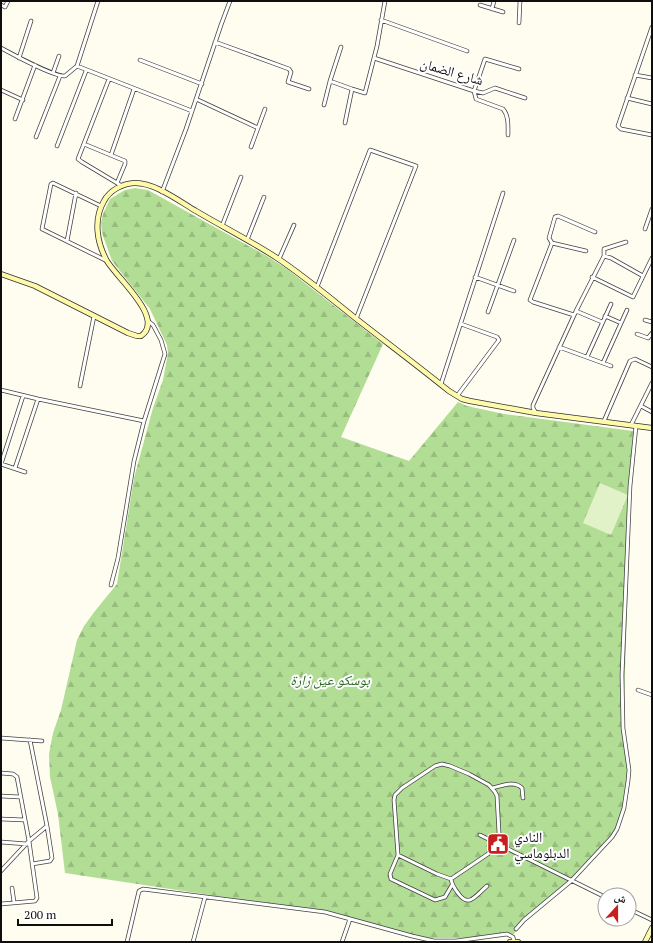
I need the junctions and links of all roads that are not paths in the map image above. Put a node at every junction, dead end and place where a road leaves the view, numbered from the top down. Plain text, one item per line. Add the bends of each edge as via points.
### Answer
1 (8, 1) edge
2 (98, 1) edge
3 (230, 1) edge
4 (385, 1) edge
5 (494, 1) edge
6 (520, 1) edge
7 (1, 5) edge
8 (480, 5) dead end
9 (492, 9) junction
10 (503, 12) dead end
11 (381, 20) junction
12 (31, 21) dead end
13 (518, 23) dead end
14 (652, 27) edge
15 (215, 42) junction
16 (341, 47) dead end
17 (1, 48) edge
18 (467, 51) dead end
19 (59, 56) dead end
20 (19, 58) junction
21 (374, 58) junction
22 (140, 60) dead end
23 (35, 65) junction
24 (77, 66) junction
25 (519, 69) dead end
26 (86, 71) junction
27 (53, 73) junction
28 (635, 75) junction
29 (60, 76) junction
30 (652, 78) edge
31 (109, 79) junction
32 (330, 81) junction
33 (202, 84) junction
34 (134, 89) junction
35 (309, 89) dead end
36 (352, 89) junction
37 (1, 90) edge
38 (474, 91) junction
39 (525, 98) dead end
40 (627, 98) junction
41 (196, 99) junction
42 (23, 100) junction
43 (652, 104) edge
44 (324, 105) dead end
45 (265, 109) dead end
46 (192, 111) junction
47 (15, 119) dead end
48 (345, 123) dead end
49 (258, 128) junction
50 (508, 135) dead end
51 (652, 135) edge
52 (36, 137) dead end
53 (84, 144) junction
54 (57, 146) dead end
55 (251, 147) dead end
56 (110, 155) junction
57 (241, 177) dead end
58 (119, 185) junction
59 (162, 192) junction
60 (76, 193) junction
61 (503, 194) dead end
62 (264, 197) dead end
63 (101, 206) junction
64 (652, 209) edge
65 (651, 218) edge
66 (294, 225) dead end
67 (222, 226) junction
68 (646, 229) dead end
69 (595, 232) dead end
70 (247, 240) junction
71 (514, 240) dead end
72 (67, 241) junction
73 (626, 242) dead end
74 (552, 243) junction
75 (586, 251) dead end
76 (604, 256) junction
77 (652, 258) edge
78 (278, 259) junction
79 (107, 261) junction
80 (1, 274) edge
81 (643, 276) junction
82 (475, 277) junction
83 (592, 277) junction
84 (498, 285) junction
85 (317, 287) junction
86 (514, 291) dead end
87 (610, 304) dead end
88 (627, 310) dead end
89 (576, 311) junction
90 (488, 312) dead end
91 (94, 316) junction
92 (574, 316) junction
93 (605, 316) junction
94 (356, 319) junction
95 (646, 320) dead end
96 (148, 322) junction
97 (602, 322) junction
98 (652, 322) edge
99 (621, 323) junction
100 (461, 324) junction
101 (652, 333) edge
102 (638, 334) dead end
103 (559, 347) junction
104 (587, 358) junction
105 (603, 363) junction
106 (611, 366) dead end
107 (652, 367) edge
108 (652, 383) edge
109 (441, 384) junction
110 (80, 386) dead end
111 (1, 390) edge
112 (23, 396) junction
113 (457, 396) junction
114 (38, 399) junction
115 (641, 406) junction
116 (652, 412) edge
117 (536, 413) junction
118 (144, 421) junction
119 (604, 421) junction
120 (634, 426) junction
121 (652, 428) edge
122 (1, 464) edge
123 (16, 468) junction
124 (25, 472) dead end
125 (111, 585) dead end
126 (638, 690) dead end
127 (652, 695) edge
128 (1, 738) edge
129 (30, 740) junction
130 (42, 741) dead end
131 (1, 773) edge
132 (492, 788) junction
133 (1, 796) edge
134 (20, 797) junction
135 (523, 798) dead end
136 (1, 819) edge
137 (25, 820) junction
138 (48, 826) junction
139 (480, 836) dead end
140 (1, 842) edge
141 (28, 843) junction
142 (496, 844) junction
143 (398, 855) junction
144 (32, 864) junction
145 (1, 865) edge
146 (7, 865) junction
147 (1, 871) edge
148 (452, 879) junction
149 (571, 881) junction
150 (452, 885) junction
151 (487, 886) dead end
152 (12, 888) dead end
153 (597, 893) edge
154 (205, 897) junction
155 (14, 902) junction
156 (1, 904) edge
157 (637, 913) edge
158 (350, 919) junction
159 (652, 920) edge
160 (652, 928) edge
161 (516, 929) dead end
162 (412, 936) junction
163 (127, 942) edge
164 (193, 942) edge
165 (342, 942) edge
166 (410, 942) edge
167 (514, 942) edge
168 (645, 942) edge

1 - 7 street via 5,7
2 - 24 street
3 - 15 street
4 - 11 street
5 - 9 street
6 - 13 street
8 - 9 street
9 - 10 street
11 - 18 street
11 - 21 street
12 - 20 street
14 - 28 street
15 - 33 street
15 - 35 street via 289,69 291,72 288,82
16 - 32 street
17 - 20 street
19 - 27 street
20 - 23 street
21 - 36 street via 365,93
21 - 38 street, شارع الضمان
22 - 33 street
23 - 27 street
23 - 42 street
24 - 26 street
24 - 29 street via 65,76
25 - 38 street via 485,59
26 - 31 street
26 - 54 street
27 - 29 street
28 - 30 street
28 - 40 street
29 - 52 street
31 - 34 street
31 - 53 street
32 - 36 street
32 - 44 street
33 - 41 street
34 - 46 street
34 - 56 street
36 - 48 street
37 - 42 street
38 - 39 street, شارع الضمان via 483,93 495,88
38 - 50 street via 476,99 506,112
40 - 43 street
40 - 51 street via 618,127
41 - 46 street
41 - 49 street
42 - 47 street
45 - 49 street
46 - 59 street
49 - 55 street
53 - 56 street
53 - 58 street via 78,157 79,161
56 - 58 street via 126,162
57 - 67 street
58 - 59 main road via 139,183
58 - 63 main road via 105,198
59 - 67 main road
60 - 63 street
60 - 72 street
60 - 72 street via 51,184 42,229
61 - 82 street
62 - 70 street
63 - 79 main road via 97,216 97,230
64 - 65 street
65 - 68 street
66 - 78 street
67 - 70 main road
69 - 74 street via 557,216 549,238
70 - 78 main road
71 - 84 street
72 - 79 street
73 - 76 street via 604,249
74 - 75 street
74 - 92 street via 530,300
76 - 81 street
76 - 83 street
77 - 81 street
78 - 85 main road
79 - 96 main road via 139,301
80 - 91 main road via 35,286
81 - 83 street via 633,297
82 - 84 street
82 - 100 street
83 - 89 street
84 - 86 street
84 - 90 street
85 - 94 main road
85 - 94 street via 370,150 416,166
87 - 93 street
88 - 99 street
89 - 92 street
89 - 97 street
91 - 96 main road via 137,336 145,333
91 - 110 street
92 - 103 street
93 - 97 street
93 - 99 street
94 - 109 main road
95 - 98 street
96 - 118 street via 153,325 161,340 165,354
97 - 104 street
99 - 105 street
100 - 109 street
100 - 113 street via 499,340
101 - 102 street via 648,338
103 - 104 street
103 - 117 street via 533,405
104 - 105 street
105 - 106 street
107 - 119 street via 635,359 630,361
108 - 115 street
109 - 113 main road
111 - 112 street
112 - 114 street
112 - 122 street
113 - 117 main road via 470,401
114 - 118 street
114 - 123 street
115 - 116 street
115 - 120 street
117 - 119 main road
118 - 125 street via 132,468 118,558
119 - 120 main road
120 - 121 main road
120 - 149 street via 622,655 623,728 629,770 627,794 621,818 612,836
122 - 123 street
123 - 124 street
126 - 127 street
128 - 129 street
129 - 130 street
129 - 138 street
131 - 134 street via 16,775
132 - 135 street via 518,784 522,788
132 - 142 street via 497,796 499,833
132 - 143 street via 460,770 442,764 402,788 395,795 394,804
133 - 134 street
134 - 137 street
136 - 137 street
137 - 141 street
138 - 141 street
138 - 144 street via 52,858 50,861
139 - 142 street
140 - 141 street
141 - 144 street
141 - 146 street
142 - 148 street via 488,854
142 - 149 street
143 - 148 street
143 - 150 street via 390,874 393,881 435,900 445,897
144 - 155 street via 36,900
145 - 146 street
146 - 147 street
148 - 150 street
149 - 153 street
149 - 161 street
150 - 151 street via 465,901 469,901
152 - 155 street
154 - 158 street via 318,911
154 - 163 street via 140,890
154 - 164 street
155 - 156 street
157 - 159 street
158 - 162 street
158 - 165 street
160 - 168 main road
162 - 166 street
162 - 167 street via 434,941 449,941 507,934 513,937

